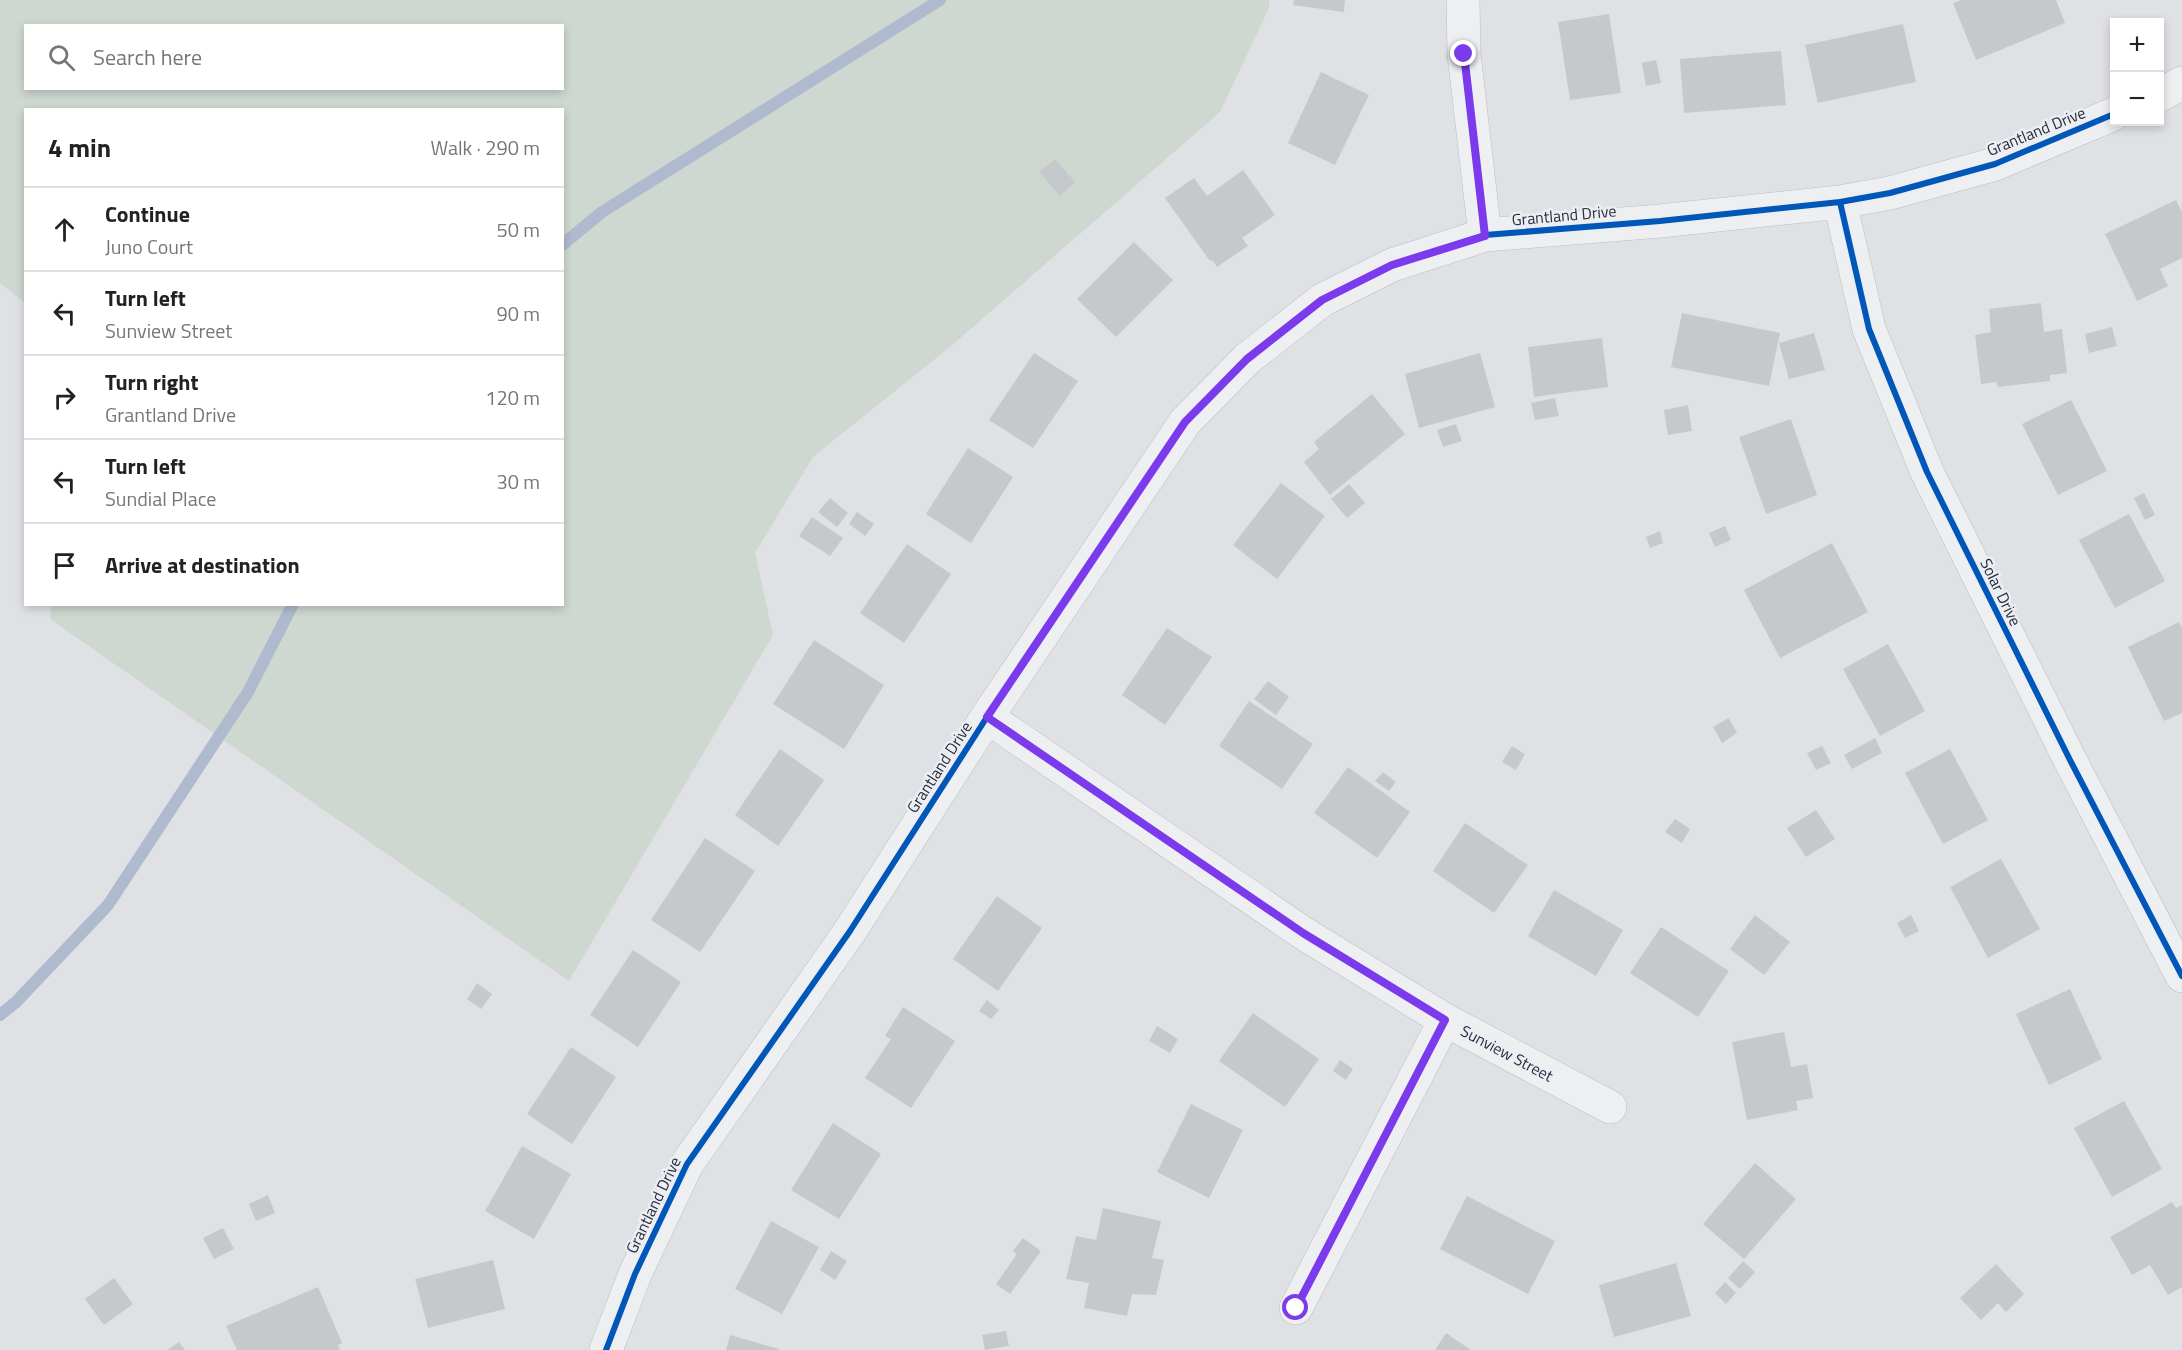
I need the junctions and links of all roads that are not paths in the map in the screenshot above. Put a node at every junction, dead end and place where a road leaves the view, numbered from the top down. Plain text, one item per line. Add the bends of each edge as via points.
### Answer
1 (1463, 0) edge
2 (2182, 83) edge
3 (2164, 93) edge
4 (2110, 116) edge
5 (1840, 202) junction
6 (1485, 236) junction
7 (987, 717) junction
8 (2182, 976) edge
9 (1445, 1020) junction
10 (1610, 1107) dead end
11 (1296, 1308) dead end
12 (606, 1350) edge

1 - 6 street via 1464,54
2 - 3 street
4 - 5 street, Grantland Drive via 1995,164 1890,193
5 - 6 street, Grantland Drive
5 - 8 street, Solar Drive via 1869,329 1927,472 2064,750
6 - 7 street, Grantland Drive via 1392,265 1322,300 1247,359 1185,422
7 - 9 street, Sunview Street via 1303,933
7 - 12 street, Grantland Drive via 850,931 687,1164 634,1274
9 - 10 street, Sunview Street
9 - 11 street

